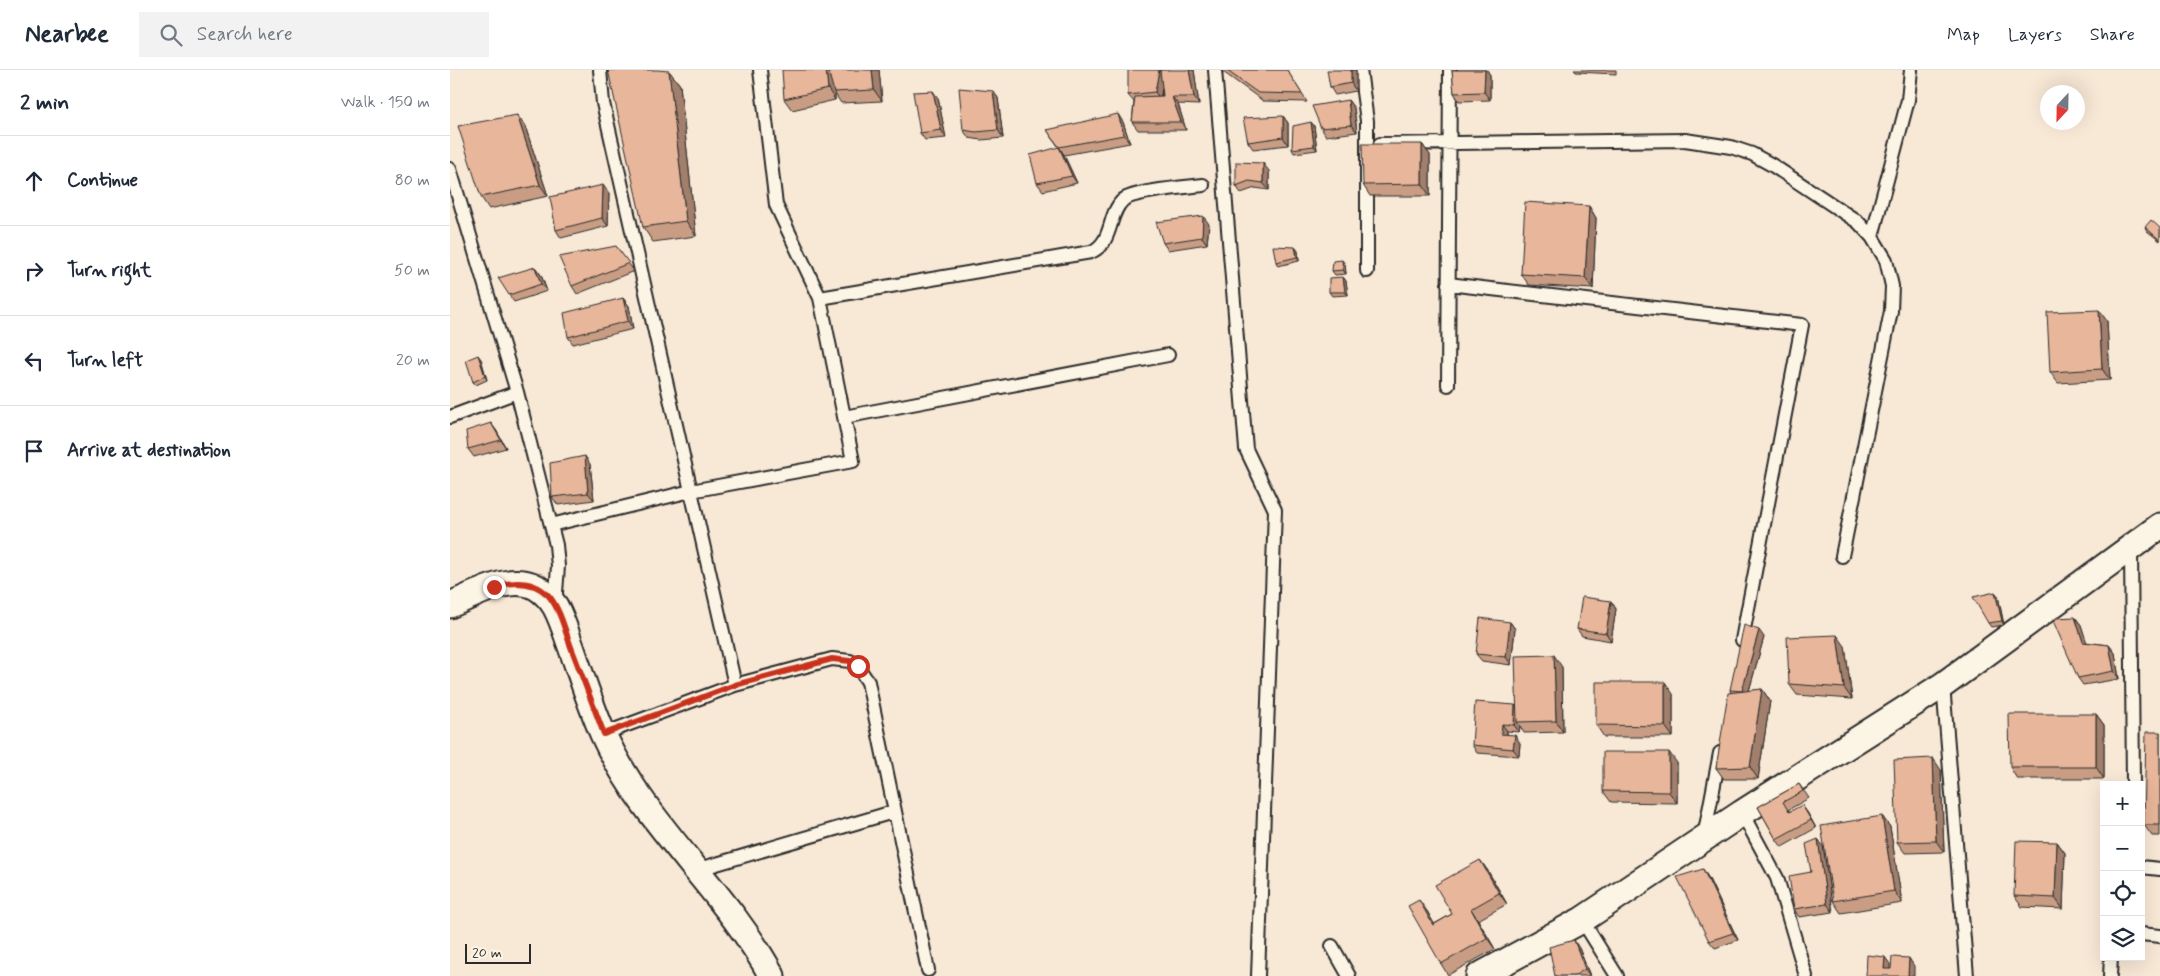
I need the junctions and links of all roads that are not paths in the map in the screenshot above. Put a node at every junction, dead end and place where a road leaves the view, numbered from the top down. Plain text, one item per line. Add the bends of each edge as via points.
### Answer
1 (600, 70) edge
2 (760, 70) edge
3 (1215, 70) edge
4 (1360, 70) edge
5 (1450, 70) edge
6 (1911, 70) edge
7 (1450, 143) junction
8 (1367, 145) junction
9 (450, 169) edge
10 (1203, 185) dead end
11 (1872, 237) junction
12 (1367, 270) dead end
13 (1448, 284) junction
14 (820, 298) junction
15 (1168, 355) dead end
16 (1448, 385) dead end
17 (517, 392) junction
18 (450, 416) edge
19 (844, 417) junction
20 (691, 491) junction
21 (551, 525) junction
22 (2160, 526) edge
23 (2131, 547) junction
24 (1842, 556) dead end
25 (450, 605) edge
26 (555, 606) junction
27 (1739, 655) edge
28 (735, 685) junction
29 (1943, 685) junction
30 (604, 734) junction
31 (1722, 743) edge
32 (2133, 781) edge
33 (894, 812) junction
34 (1742, 813) junction
35 (1704, 840) junction
36 (2145, 868) edge
37 (696, 870) junction
38 (2160, 870) edge
39 (1582, 920) junction
40 (2145, 934) edge
41 (2160, 936) edge
42 (1332, 946) dead end
43 (2111, 961) edge
44 (928, 970) dead end
45 (772, 976) edge
46 (1258, 976) edge
47 (1349, 976) edge
48 (1479, 976) edge
49 (1617, 976) edge
50 (1806, 976) edge
51 (1967, 976) edge
52 (2110, 976) edge

1 - 20 lane via 603,103
2 - 14 lane via 776,205
3 - 46 lane via 1246,449 1275,510
4 - 8 lane
5 - 7 lane
6 - 11 lane via 1908,100
7 - 8 lane
7 - 11 lane via 1685,140 1731,147 1772,164 1858,222
7 - 13 lane
8 - 12 lane
9 - 17 lane
10 - 14 lane via 1137,194 1124,200 1119,205 1106,240 1091,252
11 - 24 lane via 1886,260 1892,286 1891,311
13 - 16 lane
13 - 27 lane via 1802,325
14 - 19 lane
15 - 19 lane
17 - 18 lane
17 - 21 lane
19 - 20 lane via 853,460
20 - 21 lane
20 - 28 lane
21 - 26 lane via 558,566
22 - 23 street
23 - 29 street
23 - 32 lane
25 - 26 street via 508,583 522,583 542,591
26 - 30 street
28 - 30 lane
28 - 33 lane via 832,659 850,661 858,666 868,682
29 - 34 street
29 - 51 lane
30 - 37 street via 623,770
31 - 35 lane
33 - 37 lane
33 - 44 lane
34 - 35 street
34 - 50 lane via 1777,878
35 - 39 street
36 - 38 lane
37 - 45 street via 730,910
39 - 48 street
39 - 49 lane
40 - 41 lane
42 - 47 lane
43 - 52 lane

